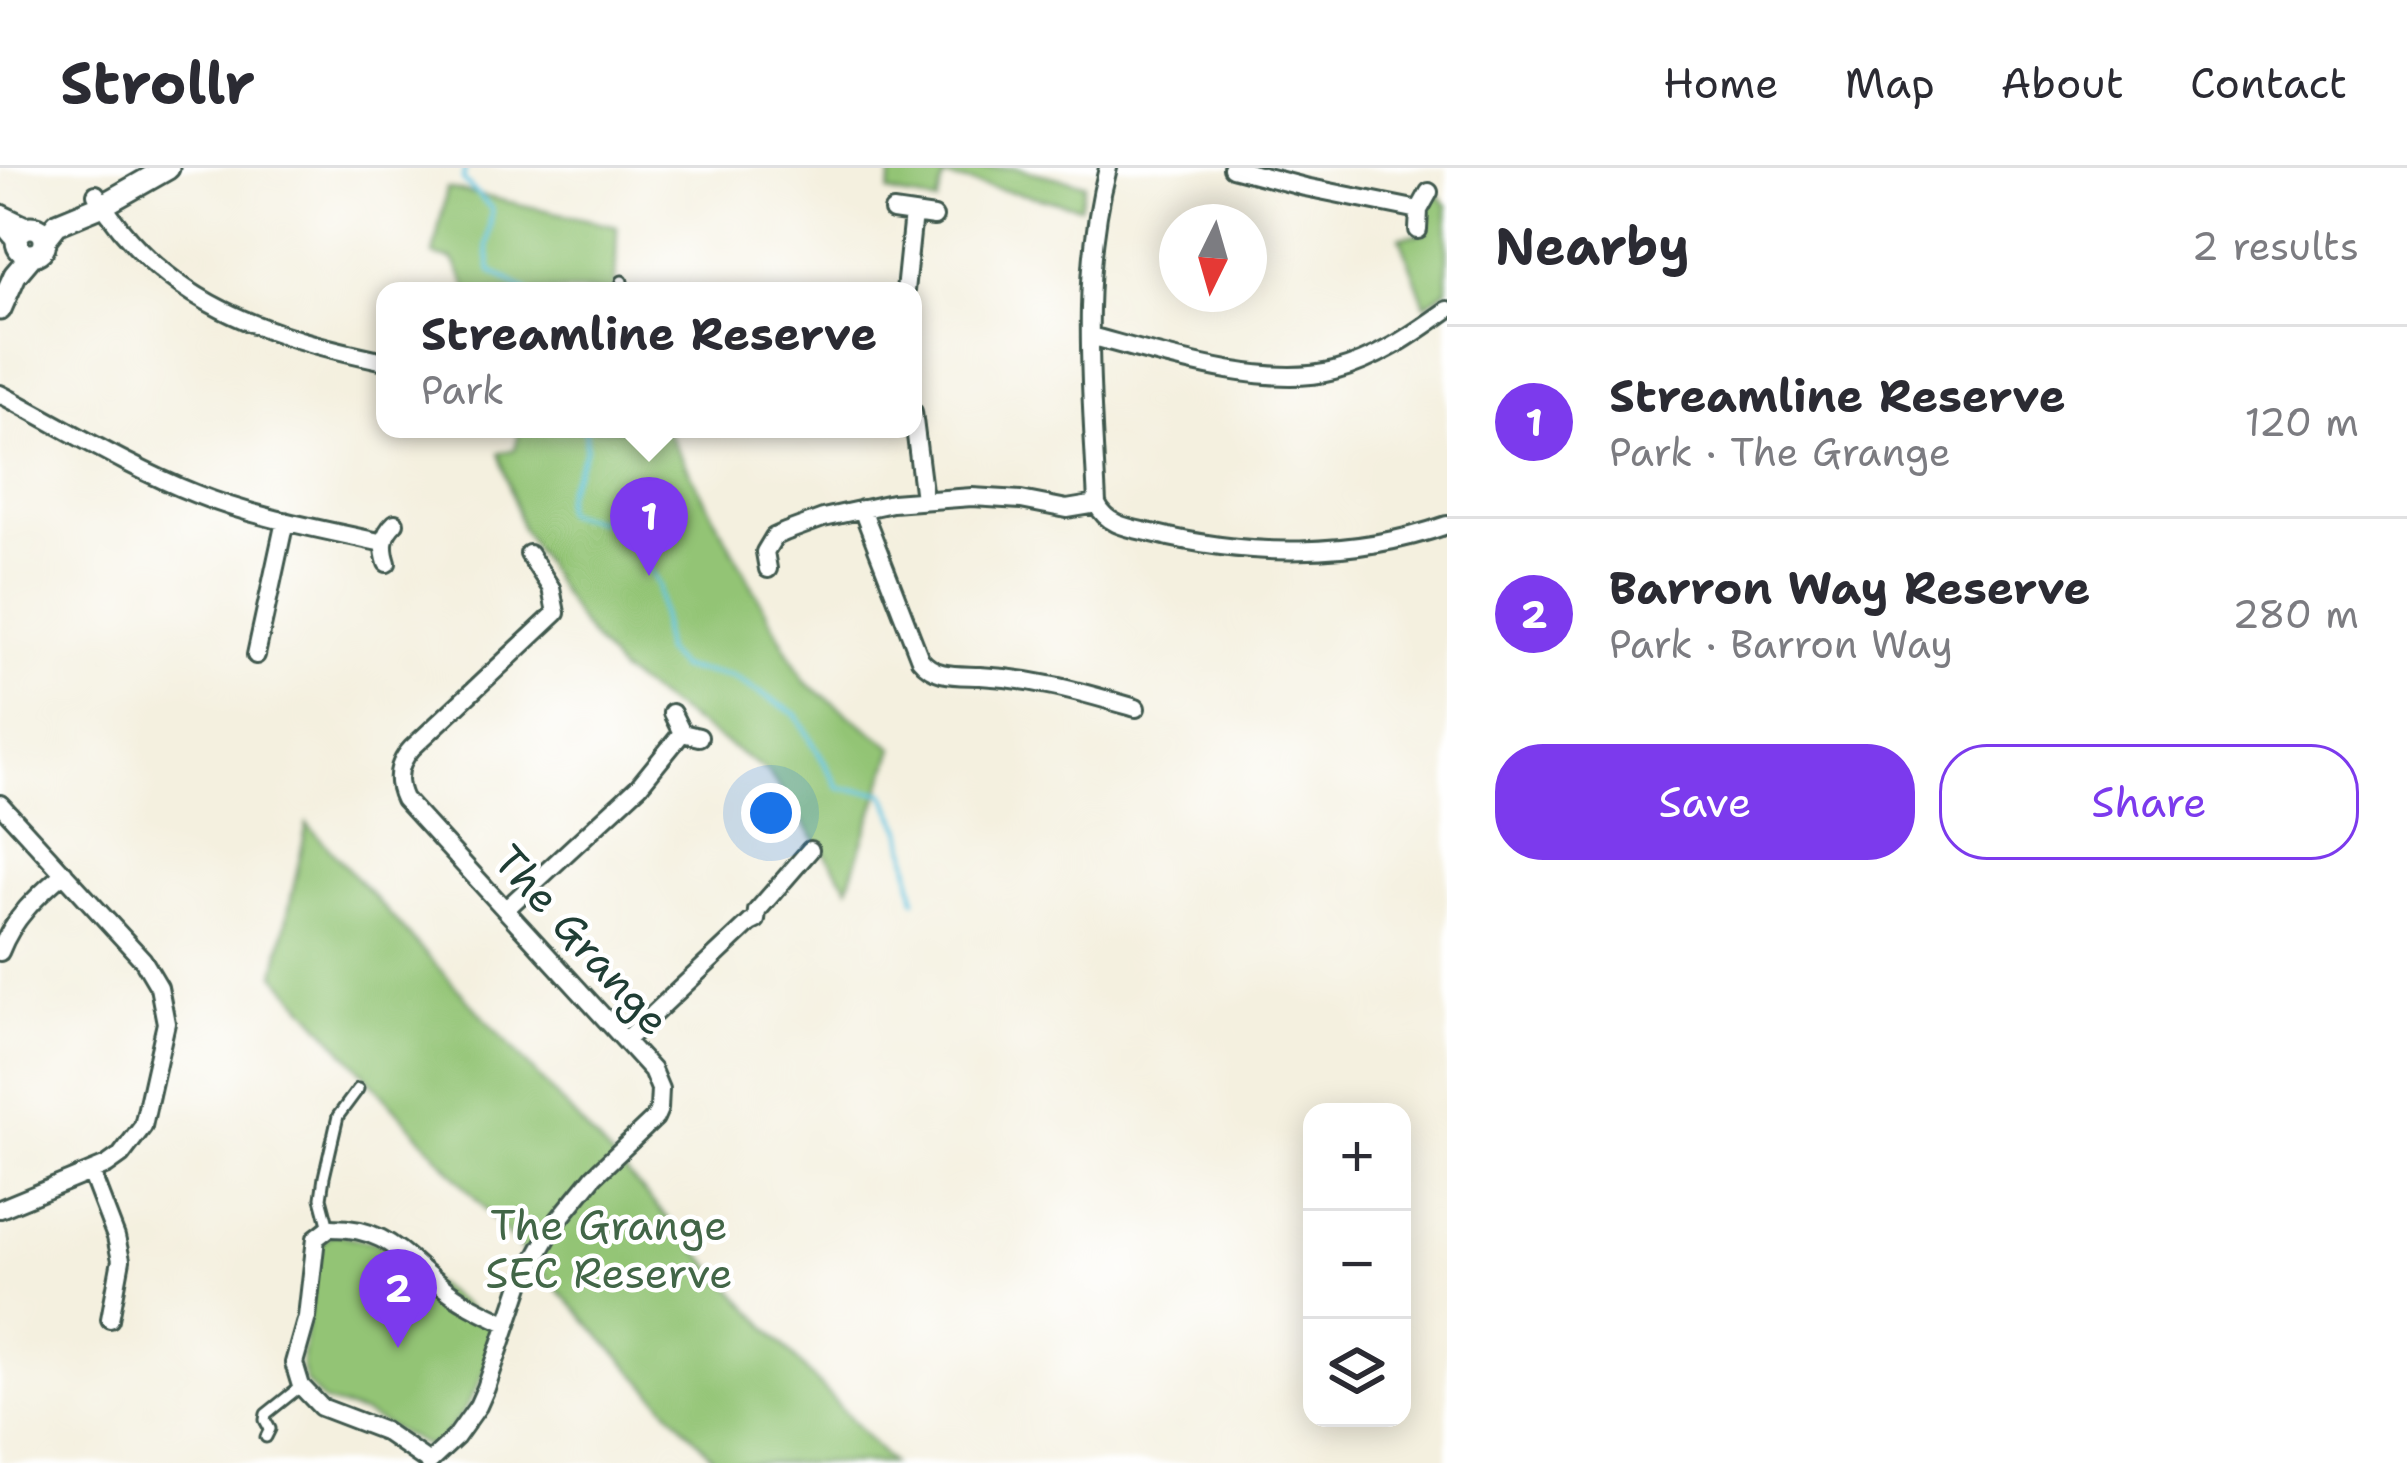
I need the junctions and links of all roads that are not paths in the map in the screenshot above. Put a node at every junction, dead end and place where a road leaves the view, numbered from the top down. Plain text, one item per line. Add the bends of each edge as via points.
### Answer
1 (145, 168) edge
2 (168, 168) edge
3 (1108, 168) edge
4 (1232, 168) edge
5 (1429, 192) dead end
6 (99, 200) junction
7 (1419, 210) junction
8 (892, 211) dead end
9 (913, 214) junction
10 (934, 217) dead end
11 (0, 218) edge
12 (1418, 230) dead end
13 (29, 239) junction
14 (0, 279) edge
15 (906, 282) edge
16 (0, 309) edge
17 (1447, 310) edge
18 (1090, 336) junction
19 (376, 359) edge
20 (0, 394) edge
21 (916, 438) edge
22 (924, 499) junction
23 (1097, 504) junction
24 (862, 509) junction
25 (285, 521) junction
26 (395, 523) dead end
27 (1447, 525) edge
28 (383, 543) junction
29 (529, 554) dead end
30 (387, 562) dead end
31 (769, 569) dead end
32 (256, 655) dead end
33 (1112, 700) junction
34 (1136, 708) dead end
35 (672, 713) dead end
36 (1106, 722) dead end
37 (0, 804) edge
38 (810, 850) dead end
39 (64, 873) junction
40 (506, 909) junction
41 (0, 952) edge
42 (626, 1040) junction
43 (358, 1089) dead end
44 (91, 1172) junction
45 (0, 1209) edge
46 (329, 1228) junction
47 (110, 1318) dead end
48 (506, 1323) junction
49 (301, 1386) junction
50 (266, 1437) dead end
51 (428, 1462) edge

1 - 6 street
2 - 6 street
3 - 18 street via 1092,251
4 - 7 street
5 - 7 street
6 - 13 street
6 - 19 street via 149,259 226,312 299,342
7 - 12 street
8 - 9 street
9 - 10 street
9 - 15 street
11 - 13 street
13 - 14 street
13 - 16 street
17 - 18 street via 1384,351 1315,375 1231,370
18 - 23 street
20 - 25 street via 163,480
21 - 22 street
22 - 23 street
22 - 24 street
23 - 27 street via 1118,525 1250,550 1363,545
24 - 31 street via 774,537 765,552
24 - 33 street via 927,668
25 - 28 street
25 - 32 street
26 - 28 street
28 - 30 street
29 - 40 street, The Grange via 556,613 412,748 399,775 404,799
33 - 34 street
33 - 36 street
35 - 40 street via 691,735
37 - 39 street
38 - 42 street via 756,920
39 - 41 street via 26,908
39 - 44 street via 154,974 166,1023 142,1126 121,1155
40 - 42 street, The Grange
42 - 48 street, The Grange via 657,1080 659,1109 555,1224
43 - 46 lane via 338,1116 332,1142 321,1198
44 - 45 street
44 - 47 street via 121,1260
46 - 48 street via 393,1245 452,1294
46 - 49 street via 314,1244 294,1364
48 - 51 street, The Grange via 478,1406
49 - 50 lane via 266,1414
49 - 51 street via 321,1407 384,1431

